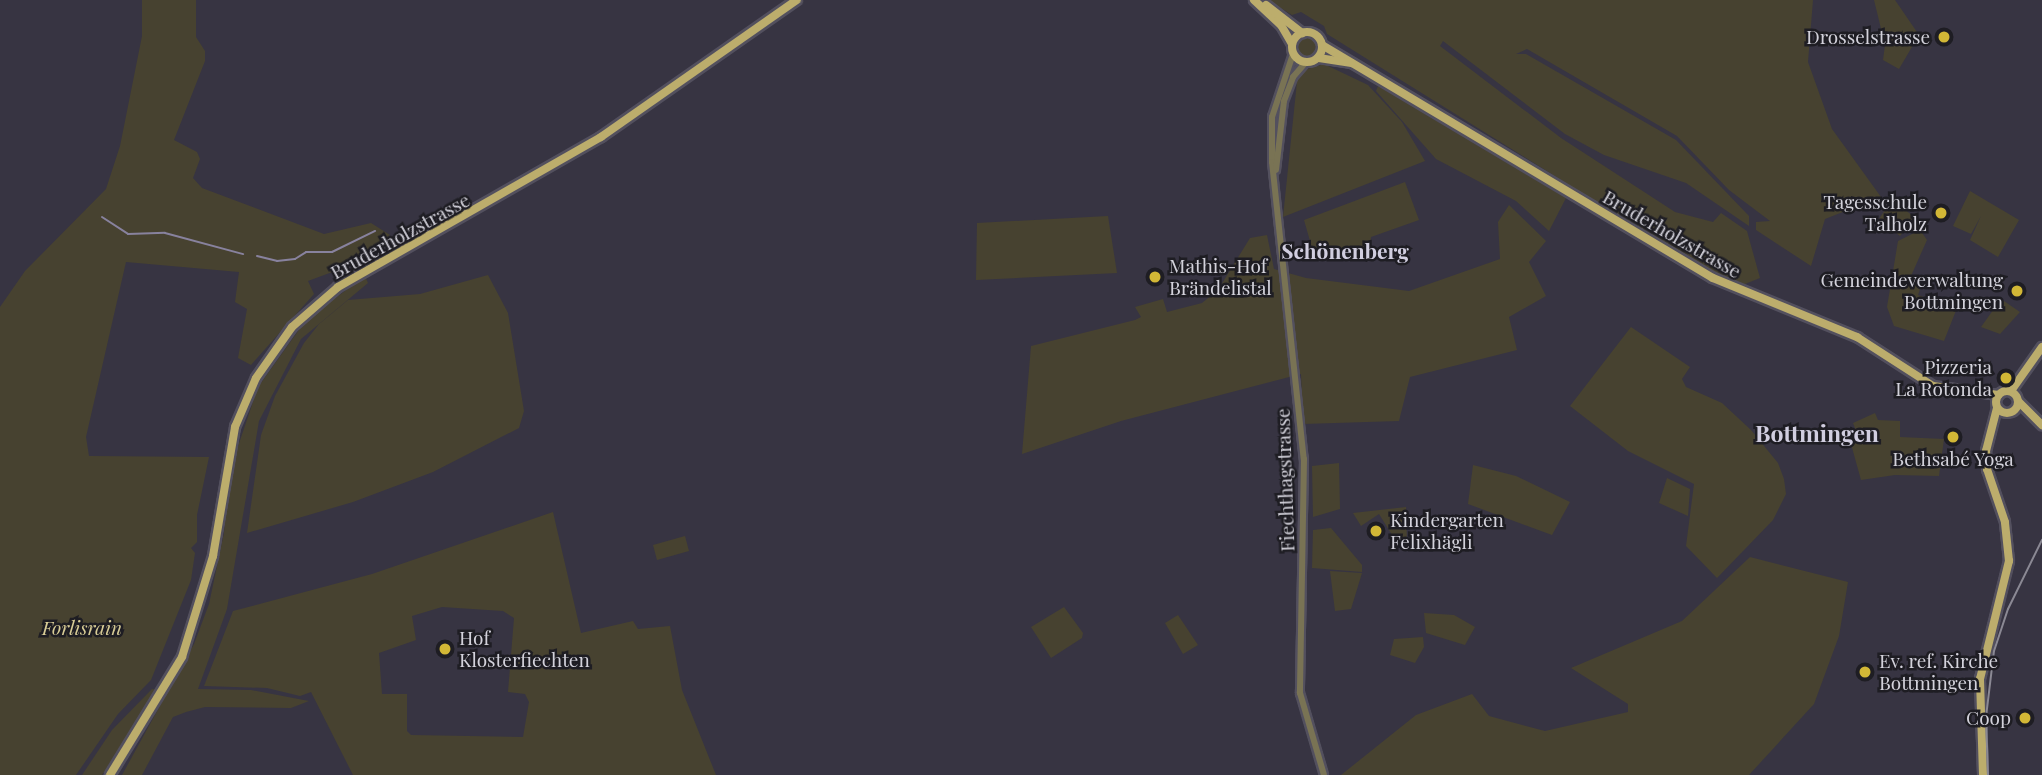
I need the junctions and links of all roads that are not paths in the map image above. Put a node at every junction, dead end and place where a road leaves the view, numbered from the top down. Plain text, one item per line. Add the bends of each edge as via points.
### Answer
1 (797, 0) edge
2 (1255, 0) edge
3 (1303, 33) junction
4 (1292, 44) junction
5 (1322, 45) junction
6 (1293, 54) junction
7 (1319, 58) junction
8 (1305, 63) junction
9 (1362, 65) junction
10 (1275, 182) junction
11 (2042, 347) edge
12 (2015, 396) junction
13 (1997, 402) junction
14 (2009, 413) junction
15 (2030, 416) junction
16 (2042, 425) edge
17 (1988, 442) junction
18 (110, 775) edge
19 (1324, 775) edge
20 (1983, 775) edge

1 - 18 main road, Bruderholzstrasse via 601,137 346,282 292,327 256,378 235,427 207,580 182,657
2 - 3 main road, Bruderholzstrasse
2 - 4 main road, Bruderholzstrasse via 1281,24
3 - 4 main road
3 - 5 main road, Bruderholzstrasse via 1316,35
4 - 6 main road, Bruderholzstrasse
5 - 7 main road
5 - 9 main road, Bruderholzstrasse
6 - 8 main road
6 - 10 street, Fiechthagstrasse via 1272,117
7 - 8 main road, Bruderholzstrasse
7 - 9 main road, Bruderholzstrasse
8 - 10 street, Fiechthagstrasse via 1284,101
9 - 13 main road, Bruderholzstrasse via 1713,278 1857,337 1929,384
10 - 19 street, Fiechthagstrasse via 1304,459 1299,682 1304,718
11 - 12 main road
12 - 13 main road, Bruderholzstrasse
12 - 14 main road
12 - 15 main road
13 - 14 main road
13 - 17 main road
14 - 15 main road
14 - 17 main road
15 - 16 main road
17 - 20 main road via 1987,469 2005,522 2009,561 1980,679

